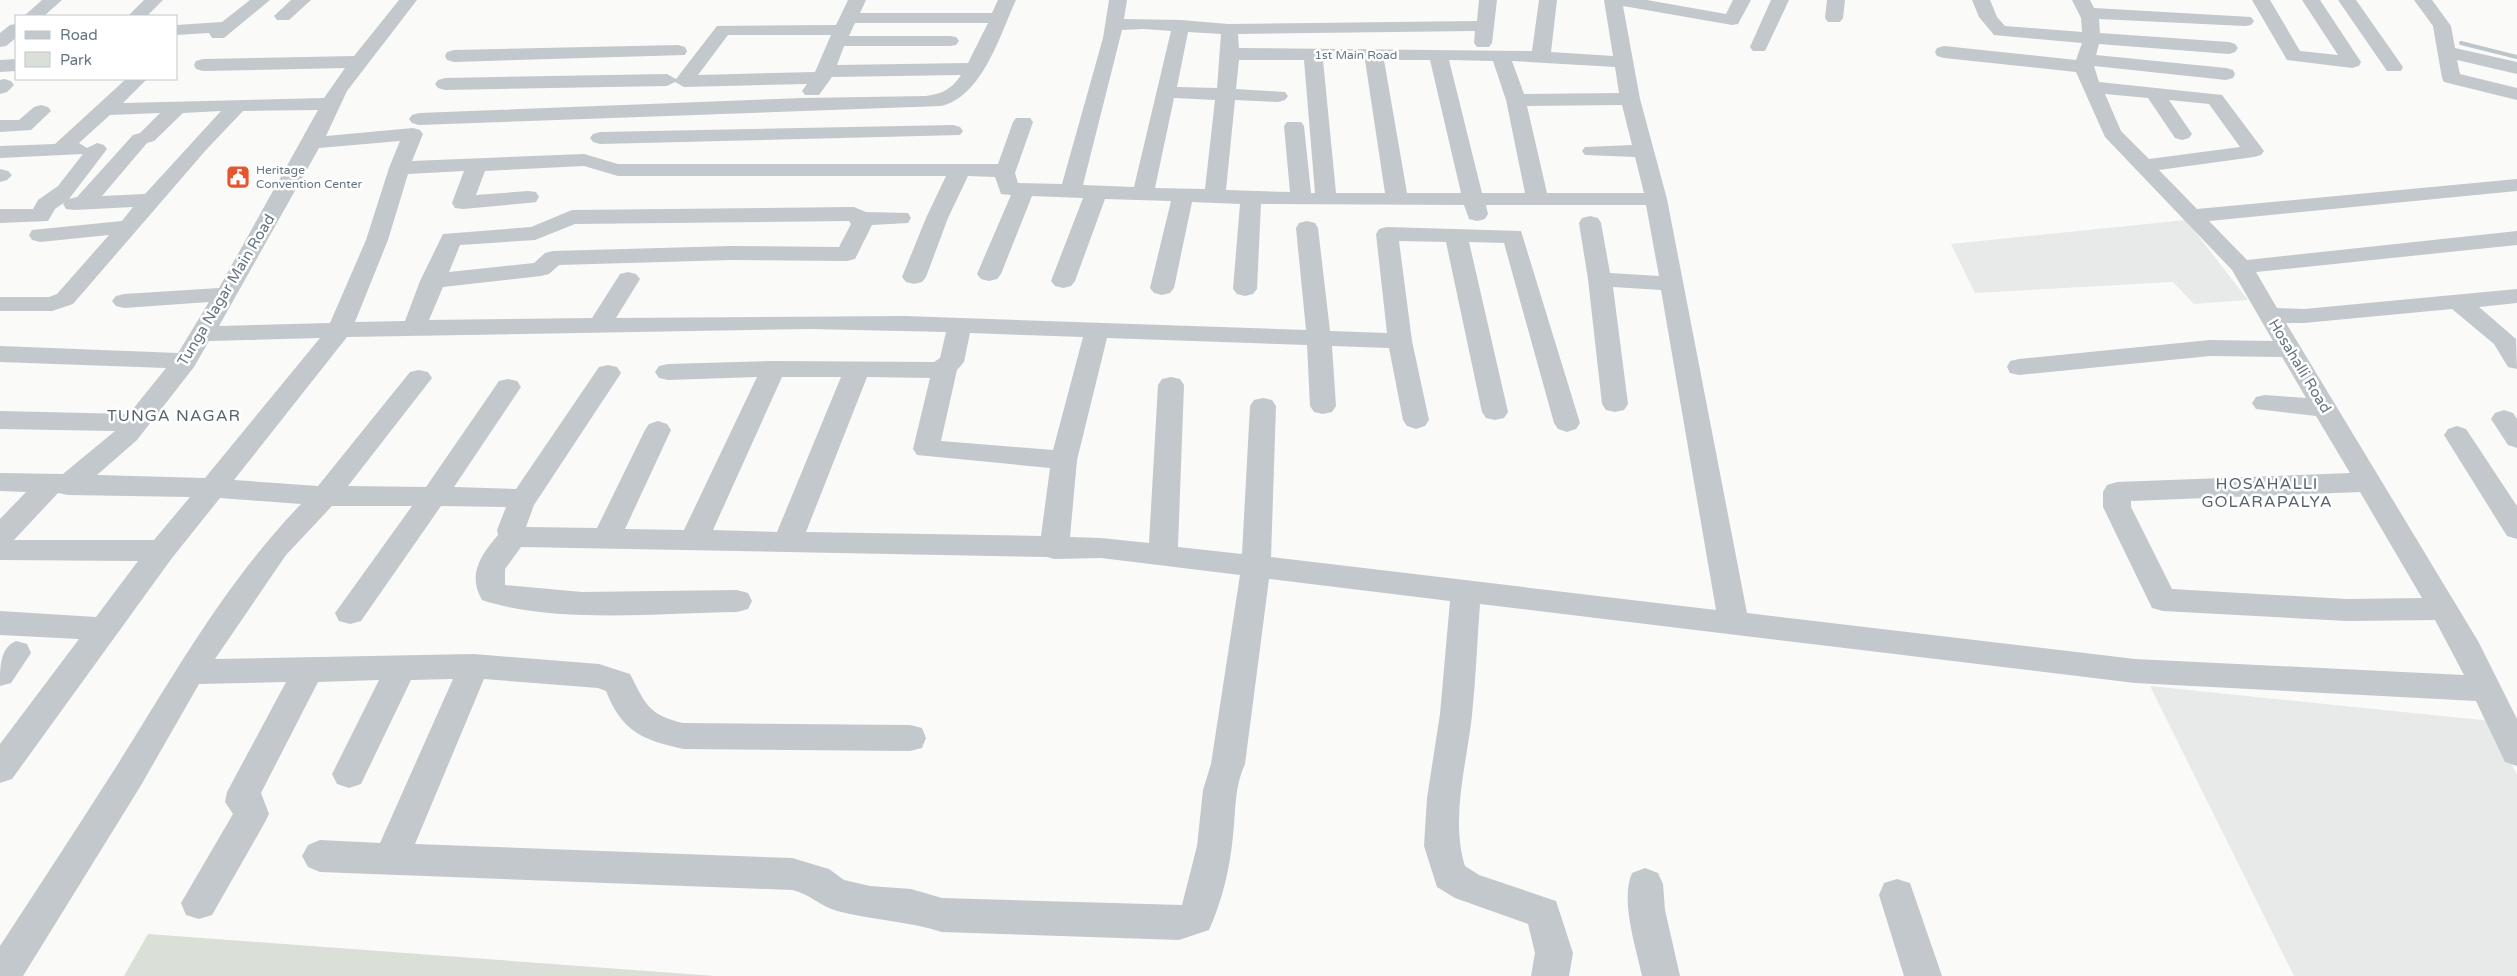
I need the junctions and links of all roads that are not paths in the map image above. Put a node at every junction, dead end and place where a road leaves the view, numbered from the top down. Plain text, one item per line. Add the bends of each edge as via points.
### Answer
1 (53, 0) edge
2 (154, 0) edge
3 (261, 0) edge
4 (302, 0) edge
5 (408, 0) edge
6 (858, 0) edge
7 (1007, 0) edge
8 (1118, 0) edge
9 (1488, 0) edge
10 (1548, 0) edge
11 (1613, 0) edge
12 (1617, 0) edge
13 (1742, 0) edge
14 (1780, 0) edge
15 (1836, 0) edge
16 (1981, 0) edge
17 (2202, 0) edge
18 (2261, 0) edge
19 (2311, 0) edge
20 (2348, 0) edge
21 (2423, 0) edge
22 (1693, 7) edge
23 (2085, 7) edge
24 (34, 15) edge
25 (138, 15) edge
26 (283, 16) dead end
27 (998, 18) junction
28 (1834, 18) dead end
29 (2210, 19) junction
30 (2245, 21) dead end
31 (1114, 25) junction
32 (1181, 25) junction
33 (1485, 26) junction
34 (843, 29) junction
35 (1228, 29) junction
36 (178, 30) edge
37 (950, 41) dead end
38 (1759, 47) dead end
39 (678, 51) dead end
40 (1944, 52) dead end
41 (2446, 52) junction
42 (1230, 54) junction
43 (1374, 55) junction
44 (1438, 55) junction
45 (1491, 55) junction
46 (1313, 56) junction
47 (1541, 57) junction
48 (359, 62) junction
49 (1622, 62) junction
50 (2089, 63) junction
51 (15, 65) edge
52 (203, 65) dead end
53 (0, 66) edge
54 (2394, 67) dead end
55 (2517, 68) edge
56 (973, 69) junction
57 (2226, 74) dead end
58 (824, 75) junction
59 (135, 80) edge
60 (667, 80) dead end
61 (444, 84) junction
62 (1166, 92) junction
63 (2154, 93) junction
64 (1225, 94) junction
65 (2517, 94) edge
66 (1278, 96) dead end
67 (1516, 100) junction
68 (1630, 100) junction
69 (330, 104) junction
70 (803, 104) junction
71 (238, 105) junction
72 (177, 107) junction
73 (104, 109) junction
74 (41, 111) dead end
75 (1023, 122) dead end
76 (416, 126) junction
77 (1294, 126) dead end
78 (953, 131) dead end
79 (2182, 134) dead end
80 (790, 135) junction
81 (600, 138) dead end
82 (1, 140) edge
83 (312, 143) junction
84 (61, 149) junction
85 (1592, 151) dead end
86 (1643, 151) junction
87 (478, 164) junction
88 (2143, 166) junction
89 (399, 168) junction
90 (960, 170) junction
91 (1013, 183) junction
92 (2517, 185) edge
93 (961, 192) dead end
94 (1070, 192) junction
95 (1096, 193) junction
96 (1143, 195) junction
97 (1183, 195) junction
98 (1215, 196) junction
99 (528, 197) dead end
100 (1251, 198) junction
101 (1397, 198) junction
102 (1472, 198) junction
103 (1538, 198) junction
104 (1301, 199) junction
105 (1326, 199) junction
106 (1656, 199) junction
107 (153, 200) junction
108 (84, 203) junction
109 (463, 203) junction
110 (46, 205) junction
111 (0, 216) edge
112 (2191, 216) junction
113 (900, 218) dead end
114 (861, 219) junction
115 (1590, 223) dead end
116 (127, 227) junction
117 (1307, 228) dead end
118 (40, 235) dead end
119 (1456, 236) junction
120 (1485, 236) junction
121 (2517, 238) edge
122 (451, 239) junction
123 (2241, 267) junction
124 (988, 274) dead end
125 (914, 278) dead end
126 (628, 279) dead end
127 (1600, 279) junction
128 (432, 281) junction
129 (1063, 281) dead end
130 (1672, 284) junction
131 (1162, 288) dead end
132 (1245, 289) dead end
133 (227, 294) junction
134 (2517, 296) edge
135 (124, 301) dead end
136 (2457, 301) junction
137 (0, 304) edge
138 (2270, 315) junction
139 (600, 325) junction
140 (960, 325) junction
141 (414, 328) junction
142 (339, 331) junction
143 (1097, 331) junction
144 (203, 334) junction
145 (1319, 337) junction
146 (1400, 341) junction
147 (2290, 349) junction
148 (0, 354) edge
149 (185, 361) junction
150 (2517, 361) edge
151 (945, 367) junction
152 (2019, 367) dead end
153 (773, 369) junction
154 (857, 370) junction
155 (668, 372) dead end
156 (608, 374) dead end
157 (420, 378) dead end
158 (1171, 385) dead end
159 (508, 387) dead end
160 (2265, 403) dead end
161 (1615, 404) dead end
162 (1263, 406) dead end
163 (1323, 406) dead end
164 (2325, 408) junction
165 (1495, 412) dead end
166 (0, 420) edge
167 (1416, 420) dead end
168 (137, 423) junction
169 (1567, 423) dead end
170 (658, 430) dead end
171 (2457, 435) dead end
172 (1064, 460) junction
173 (0, 482) edge
174 (2369, 482) junction
175 (60, 485) junction
176 (213, 488) junction
177 (325, 496) junction
178 (431, 496) junction
179 (521, 503) junction
180 (2517, 529) edge
181 (0, 536) edge
182 (512, 537) junction
183 (606, 540) junction
184 (694, 540) junction
185 (787, 543) junction
186 (1054, 549) junction
187 (0, 550) edge
188 (162, 551) junction
189 (1163, 556) junction
190 (1256, 567) junction
191 (1466, 593) junction
192 (737, 601) dead end
193 (2444, 609) junction
194 (350, 613) dead end
195 (0, 623) edge
196 (1734, 624) junction
197 (104, 629) junction
198 (474, 666) junction
199 (401, 668) junction
200 (309, 669) junction
201 (190, 672) junction
202 (2486, 689) junction
203 (910, 738) dead end
204 (2517, 752) edge
205 (0, 769) edge
206 (349, 774) dead end
207 (320, 856) dead end
208 (391, 859) junction
209 (1645, 884) dead end
210 (1897, 895) dead end
211 (199, 903) dead end
212 (2, 973) edge
213 (1550, 976) edge
214 (1661, 976) edge
215 (1923, 976) edge

1 - 24 street
2 - 25 street
3 - 36 street via 222,31
4 - 26 street
5 - 48 street, Tunga Nagar Main Road
6 - 34 street
7 - 27 street
8 - 31 street
9 - 33 street
10 - 47 street
11 - 49 street
12 - 22 street
13 - 22 street via 1732,20
14 - 38 street
15 - 28 street
16 - 50 street via 2000,31
17 - 29 street
18 - 19 street via 2294,56 2352,62
20 - 54 street
21 - 41 street via 2442,26
23 - 29 street
23 - 50 street, Hosahalli Road
27 - 34 street
27 - 56 street
29 - 30 street
29 - 50 street via 2229,48
31 - 32 street
31 - 94 street
32 - 35 street
32 - 62 street
33 - 35 street
33 - 45 street
34 - 37 street
34 - 58 street
34 - 58 street via 723,30 684,81
35 - 42 street
39 - 61 street via 458,49
40 - 50 street
41 - 55 street
41 - 65 street via 2451,78
42 - 46 street, 1st Main Road
42 - 64 street
43 - 44 street, 1st Main Road
43 - 46 street, 1st Main Road
43 - 101 street
44 - 45 street, 1st Main Road
44 - 102 street
45 - 47 street, 1st Main Road
45 - 67 street
46 - 105 street
47 - 49 street, 1st Main Road
48 - 52 street
48 - 69 street, Tunga Nagar Main Road
49 - 68 street
50 - 57 street
50 - 63 street
50 - 88 street, Hosahalli Road via 2112,133
51 - 53 street
56 - 58 street
56 - 70 street via 959,90 946,99
58 - 70 street
59 - 73 street
60 - 61 street
61 - 76 street
62 - 64 street
62 - 96 street
63 - 79 street
63 - 88 street via 2215,99 2254,151
64 - 66 street
64 - 98 street
67 - 68 street
67 - 103 street
68 - 86 street
69 - 71 street
69 - 83 street, Tunga Nagar Main Road
70 - 76 street
70 - 80 street
71 - 72 street
71 - 107 street
72 - 73 street
72 - 108 street via 147,137 140,139
73 - 84 street
74 - 82 street
75 - 91 street
76 - 83 street
76 - 89 street
77 - 104 street
78 - 80 street
80 - 81 street
82 - 84 street
83 - 133 street, Tunga Nagar Main Road
84 - 110 street via 97,149 66,191
85 - 86 street
86 - 106 street
87 - 89 street
87 - 90 street via 584,160 618,170
87 - 109 street
88 - 112 street, Hosahalli Road
89 - 142 street via 377,240
90 - 91 street
90 - 125 street
91 - 93 street via 969,187
91 - 94 street
91 - 124 street
92 - 112 street
94 - 95 street
95 - 96 street
95 - 129 street
96 - 97 street
97 - 98 street
97 - 131 street
98 - 100 street
99 - 109 street
100 - 104 street
100 - 132 street
101 - 102 street
101 - 105 street
102 - 103 street
102 - 120 street
103 - 106 street
104 - 105 street
106 - 130 street
107 - 108 street
107 - 116 street
108 - 110 street
109 - 122 street
110 - 111 street via 40,216
112 - 123 street, Hosahalli Road
113 - 114 street
114 - 122 street via 854,214 572,217 535,233
114 - 128 street via 862,224 843,263 731,253 553,258 541,269
115 - 127 street
116 - 118 street
116 - 137 street via 65,298 52,304
117 - 145 street
119 - 120 street
119 - 146 street via 1387,234
119 - 165 street
120 - 169 street via 1513,236
121 - 123 street
122 - 128 street
123 - 138 street, Hosahalli Road
126 - 139 street
127 - 130 street
127 - 161 street
128 - 141 street
130 - 196 street
133 - 135 street
133 - 144 street, Tunga Nagar Main Road
134 - 136 street
136 - 138 street via 2304,316
136 - 150 street via 2504,339
138 - 147 street, Hosahalli Road
139 - 140 street via 811,322
139 - 141 street
140 - 143 street
140 - 151 street via 952,362
141 - 142 street
142 - 144 street
142 - 176 street
143 - 145 street
143 - 172 street
144 - 149 street, Tunga Nagar Main Road
145 - 146 street
145 - 163 street
146 - 167 street
147 - 152 street via 2210,348
147 - 164 street, Hosahalli Road
148 - 149 street
149 - 168 street, Tunga Nagar Main Road
151 - 154 street via 939,370
151 - 172 street via 926,449
153 - 154 street
153 - 155 street
153 - 184 street
154 - 185 street
156 - 179 street
157 - 177 street
158 - 189 street
159 - 178 street
160 - 164 street
162 - 190 street
164 - 174 street, Hosahalli Road
166 - 168 street
168 - 175 street, Tunga Nagar Main Road via 128,434
170 - 183 street
171 - 180 street
172 - 186 street
173 - 175 street
174 - 193 street, Hosahalli Road
174 - 193 street via 2117,492 2117,507 2163,600 2347,610
175 - 176 street
175 - 181 street, Tunga Nagar Main Road
176 - 177 street
176 - 188 street
177 - 178 street
177 - 201 street via 276,548
178 - 179 street via 510,497
178 - 194 street via 414,525
179 - 182 street
182 - 183 street
182 - 192 street via 490,568 488,581 492,592 510,598 582,603
183 - 184 street
184 - 185 street
185 - 186 street
186 - 189 street via 1100,548
187 - 188 street
188 - 197 street
189 - 190 street
190 - 191 street
190 - 208 street via 1228,764 1217,803 1208,883 1196,918 1180,923 942,915 911,906 835,894 816,880 792,874
191 - 196 street
191 - 213 street via 1441,846 1450,876 1468,888 1542,912 1554,953
193 - 202 street, Hosahalli Road
195 - 197 street
196 - 202 street via 2135,671
197 - 205 street
198 - 199 street
198 - 203 street via 599,676 619,683 626,704 640,722 660,732 683,736
198 - 208 street
199 - 200 street
199 - 206 street
200 - 201 street
200 - 211 street via 244,792 242,802 250,807 252,814
201 - 212 street via 128,777
202 - 204 street, Hosahalli Road
207 - 208 street
209 - 214 street
210 - 215 street

